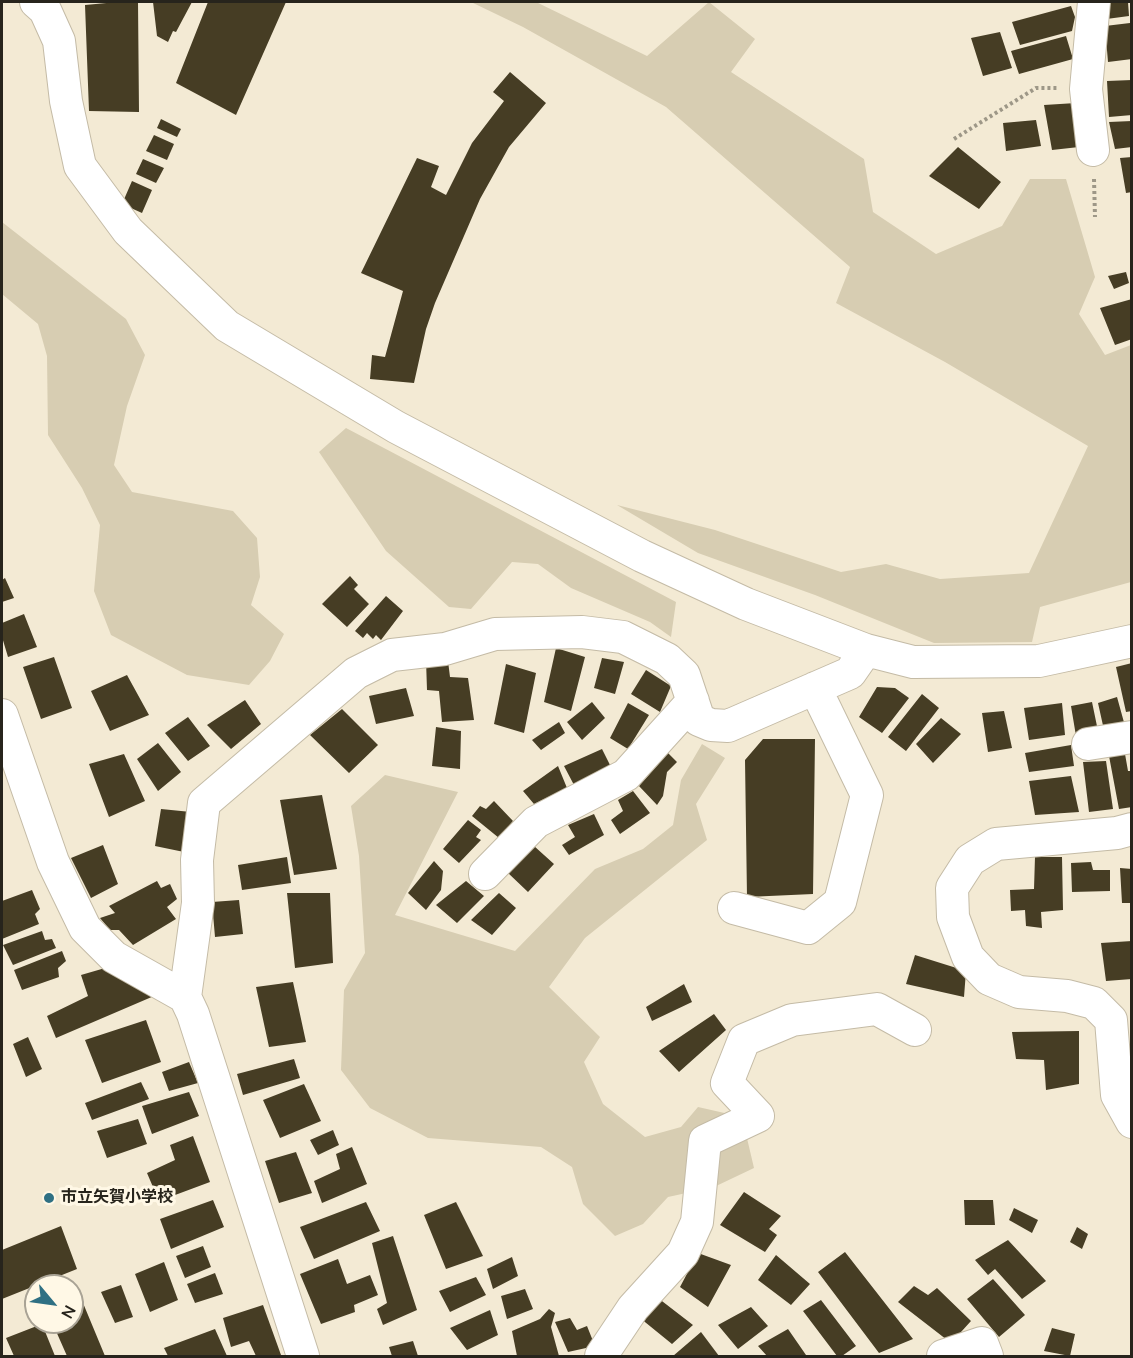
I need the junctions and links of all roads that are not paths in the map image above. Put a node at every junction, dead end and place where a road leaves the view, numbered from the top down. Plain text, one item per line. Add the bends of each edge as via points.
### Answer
1 (1094, 2) edge
2 (44, 4) edge
3 (1093, 150) road end
4 (1131, 641) edge
5 (866, 650) junction
6 (815, 688) junction
7 (693, 701) junction
8 (2, 715) edge
9 (1131, 737) edge
10 (1088, 744) dead end
11 (7, 748) edge
12 (1131, 828) edge
13 (485, 874) dead end
14 (734, 908) dead end
15 (185, 997) junction
16 (915, 1030) dead end
17 (1131, 1122) edge
18 (303, 1356) edge
19 (603, 1356) edge
20 (944, 1356) edge
21 (987, 1356) edge

1 - 3 street via 1086,89
2 - 5 street via 59,41 66,101 80,166 128,231 227,326 396,427 642,556 746,604
4 - 5 street via 1039,661 913,662
5 - 6 street via 850,673
6 - 7 street via 728,726 699,720
6 - 14 street via 867,795 840,902 808,928
7 - 13 street via 626,775 536,822
7 - 15 street via 684,675 667,659 623,637 582,632 495,634 445,649 392,655 356,673 204,803 196,860 198,903
8 - 11 street
9 - 10 street
11 - 15 street via 53,862 85,928 114,957
12 - 17 street via 1117,833 996,844 970,860 952,888 952,917 968,957 989,979 1019,992 1067,996 1094,1004 1111,1020 1117,1095
15 - 18 street
16 - 19 street via 877,1009 792,1020 744,1040 727,1083 758,1116 705,1141 697,1222 683,1253 633,1308
20 - 21 street via 982,1343

